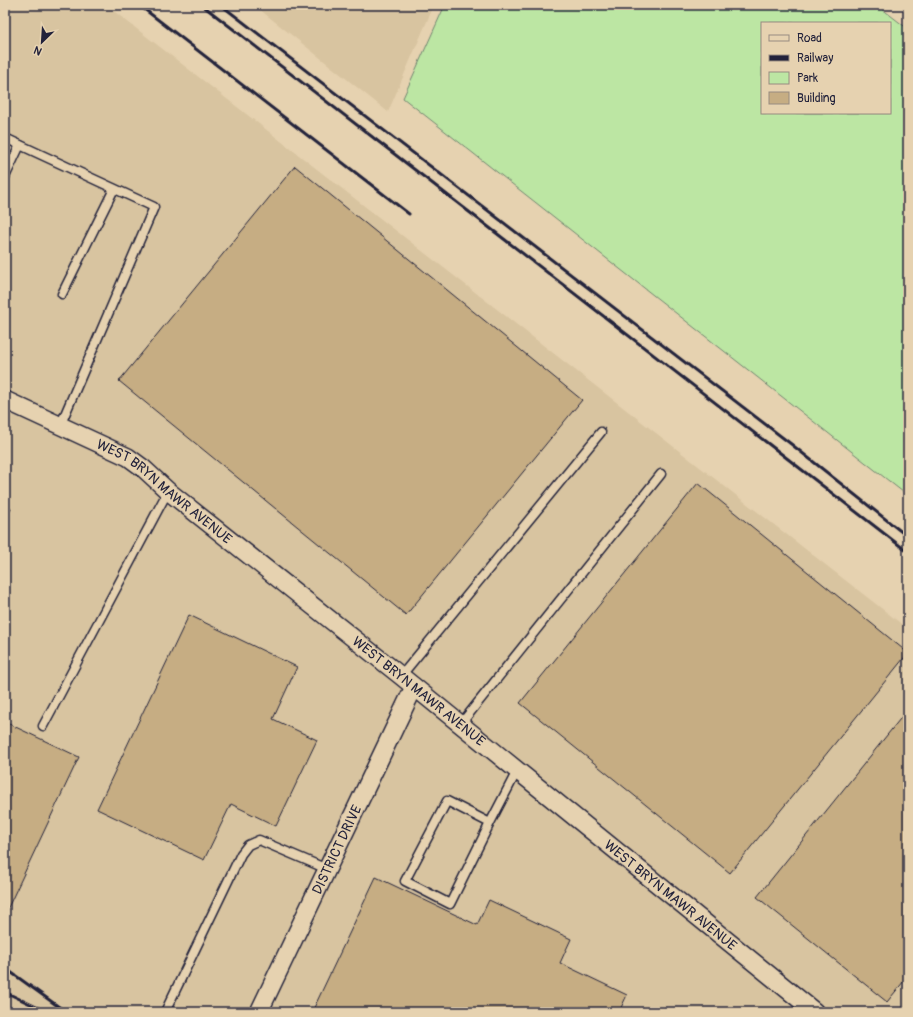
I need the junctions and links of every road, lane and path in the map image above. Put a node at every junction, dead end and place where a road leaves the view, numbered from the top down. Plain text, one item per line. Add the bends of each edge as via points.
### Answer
1 (5, 138) edge
2 (20, 145) junction
3 (5, 177) edge
4 (114, 189) junction
5 (62, 294) dead end
6 (5, 400) edge
7 (60, 426) junction
8 (601, 432) dead end
9 (661, 474) dead end
10 (168, 491) junction
11 (407, 682) junction
12 (460, 725) junction
13 (43, 726) dead end
14 (517, 771) junction
15 (490, 823) junction
16 (327, 869) junction
17 (165, 1012) edge
18 (259, 1012) edge
19 (815, 1012) edge

1 - 2 lane
2 - 3 lane
2 - 4 lane
4 - 5 lane
4 - 7 lane via 154,207
6 - 7 street, WEST BRYN MAWR AVENUE
7 - 10 street, WEST BRYN MAWR AVENUE via 128,457
8 - 11 lane
9 - 12 lane
10 - 11 street, WEST BRYN MAWR AVENUE
10 - 13 lane
11 - 12 street, WEST BRYN MAWR AVENUE
11 - 16 street, DISTRICT DRIVE
12 - 14 street, WEST BRYN MAWR AVENUE
14 - 15 lane
14 - 19 street, WEST BRYN MAWR AVENUE
15 - 15 lane via 447,801 405,881 450,904
16 - 17 lane via 259,840 248,845 240,854
16 - 18 street, DISTRICT DRIVE

